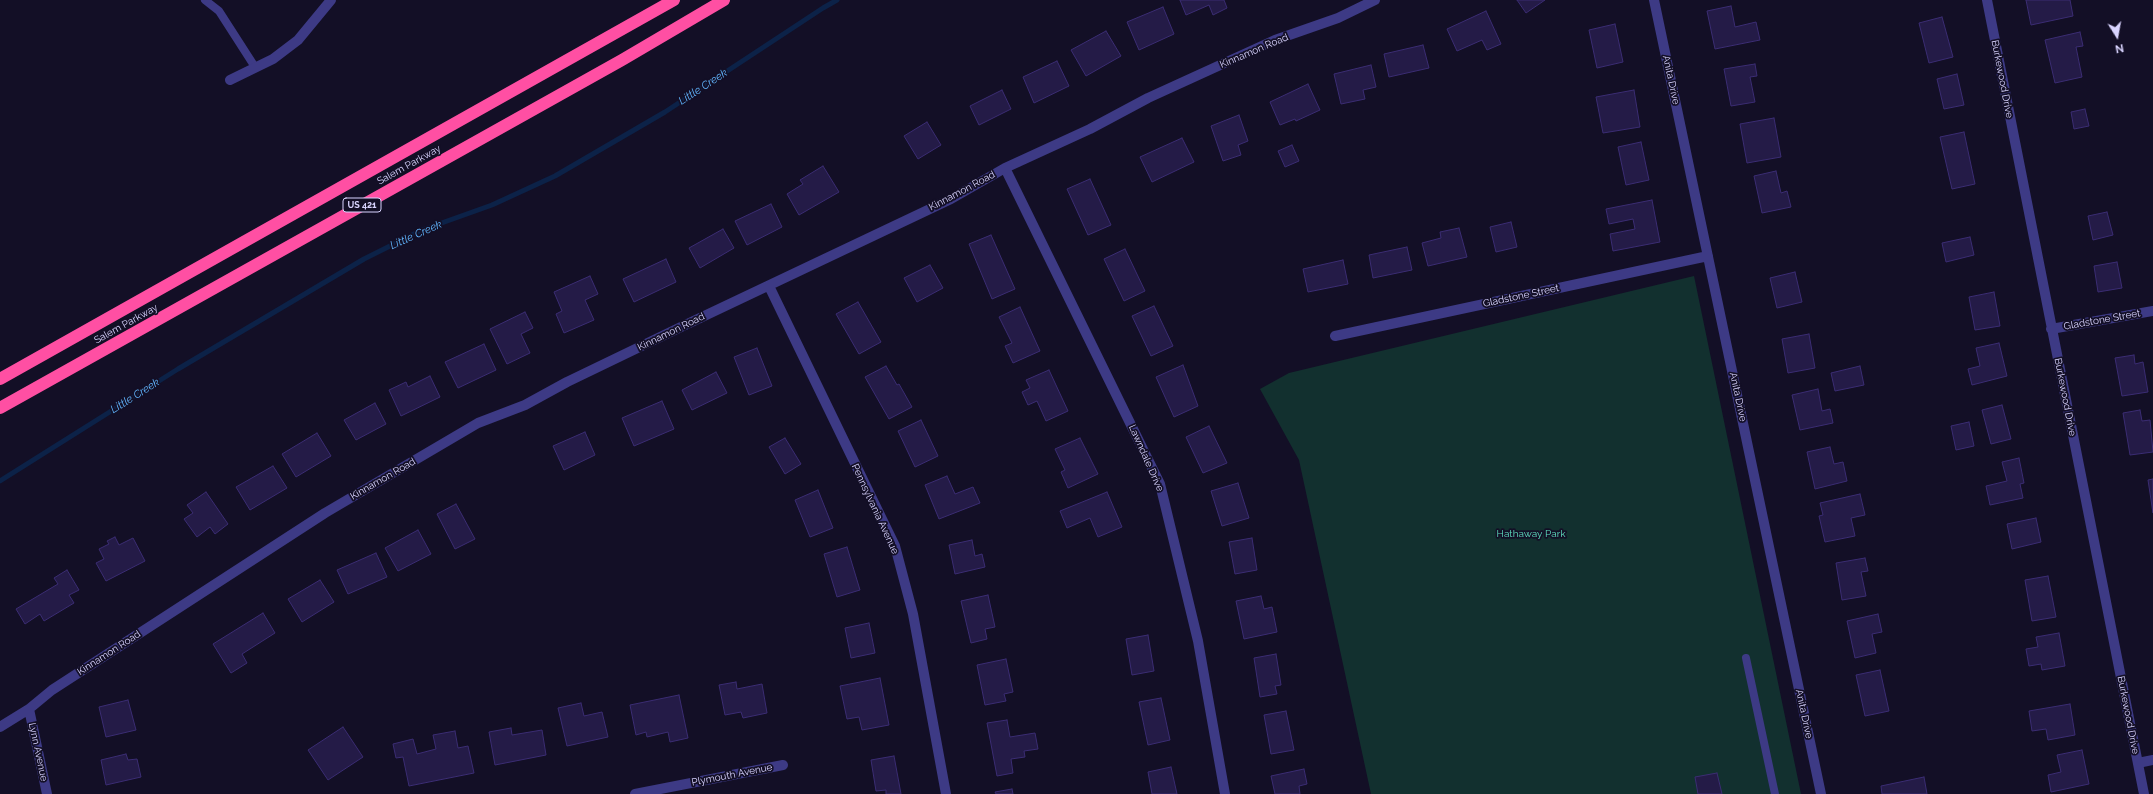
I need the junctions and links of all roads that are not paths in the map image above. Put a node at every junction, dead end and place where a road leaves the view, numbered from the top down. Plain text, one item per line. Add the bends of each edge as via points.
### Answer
1 (206, 0) edge
2 (331, 0) edge
3 (674, 0) edge
4 (724, 0) edge
5 (1376, 0) edge
6 (1654, 0) edge
7 (1987, 0) edge
8 (255, 67) junction
9 (230, 80) dead end
10 (1005, 168) junction
11 (1708, 256) junction
12 (769, 286) junction
13 (2153, 311) edge
14 (2051, 329) junction
15 (1335, 336) dead end
16 (0, 379) edge
17 (0, 408) edge
18 (1746, 658) dead end
19 (30, 709) junction
20 (0, 727) edge
21 (2153, 760) edge
22 (2138, 763) junction
23 (783, 765) dead end
24 (47, 794) edge
25 (635, 794) edge
26 (946, 794) edge
27 (1225, 794) edge
28 (1775, 794) edge
29 (1821, 794) edge
30 (2144, 794) edge

1 - 8 lane via 218,11
2 - 8 street via 298,40 273,59
3 - 16 highway, Salem Parkway / US 421
4 - 17 highway, Salem Parkway / US 421
5 - 10 street, Kinnamon Road via 1338,18 1275,40
6 - 11 street, Anita Drive
7 - 14 street, Burkewood Drive
8 - 9 street
10 - 12 street, Kinnamon Road via 951,199
10 - 27 street, Lawndale Drive via 1160,484 1198,641
11 - 15 street, Gladstone Street
11 - 29 street, Anita Drive
12 - 19 street, Kinnamon Road via 567,382 525,405 478,424 324,513 52,690
12 - 26 street, Pennsylvania Avenue via 895,546 913,614
13 - 14 street, Gladstone Street
14 - 22 street, Burkewood Drive
18 - 28 lane
19 - 20 street, Kinnamon Road
19 - 24 street, Lynn Avenue
21 - 22 street
22 - 30 street, Burkewood Drive
23 - 25 street, Plymouth Avenue

